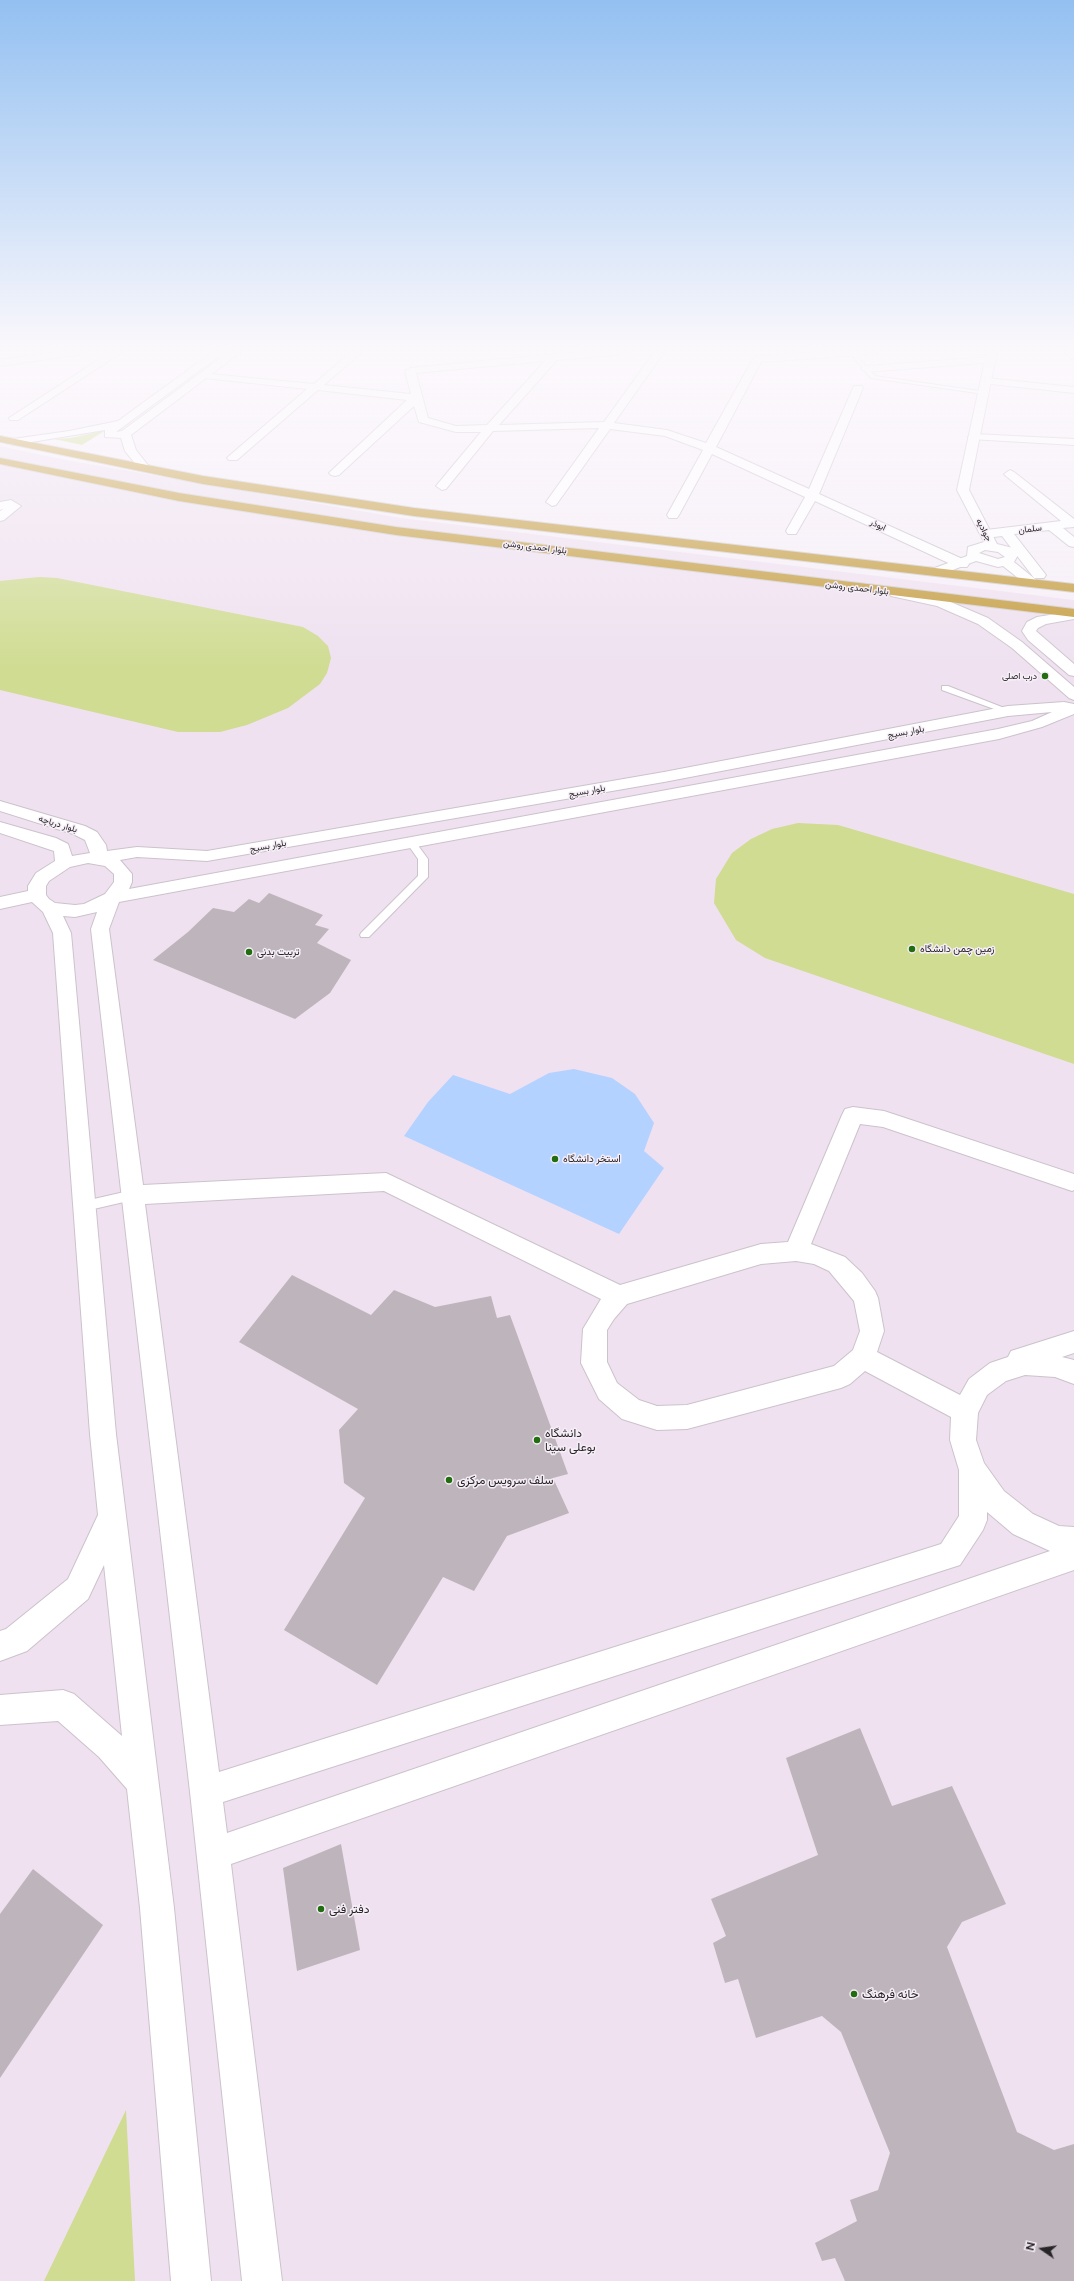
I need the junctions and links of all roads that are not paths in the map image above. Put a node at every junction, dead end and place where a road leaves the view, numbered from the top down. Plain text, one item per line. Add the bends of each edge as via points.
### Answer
1 (89, 457) edge
2 (136, 457) edge
3 (351, 457) edge
4 (466, 457) edge
5 (583, 457) edge
6 (705, 457) edge
7 (731, 457) edge
8 (828, 457) edge
9 (970, 457) edge
10 (0, 461) edge
11 (145, 469) junction
12 (334, 473) dead end
13 (1010, 474) dead end
14 (442, 486) dead end
15 (812, 494) junction
16 (552, 502) dead end
17 (0, 506) edge
18 (673, 515) dead end
19 (0, 517) edge
20 (1073, 524) edge
21 (1052, 526) junction
22 (577, 530) junction
23 (792, 531) dead end
24 (1006, 532) junction
25 (986, 534) junction
26 (1074, 543) edge
27 (992, 546) junction
28 (564, 550) junction
29 (975, 557) junction
30 (1006, 562) junction
31 (962, 564) junction
32 (937, 572) junction
33 (1036, 579) junction
34 (1074, 588) edge
35 (890, 592) junction
36 (1074, 614) edge
37 (1074, 672) edge
38 (945, 688) dead end
39 (1074, 695) edge
40 (1074, 708) edge
41 (1008, 712) junction
42 (0, 806) edge
43 (0, 828) edge
44 (411, 842) junction
45 (100, 858) junction
46 (64, 863) junction
47 (111, 898) junction
48 (44, 902) junction
49 (0, 903) edge
50 (365, 935) dead end
51 (1072, 1182) dead end
52 (133, 1195) junction
53 (85, 1206) junction
54 (796, 1251) junction
55 (619, 1296) junction
56 (1074, 1342) edge
57 (863, 1357) junction
58 (999, 1371) junction
59 (1074, 1372) edge
60 (965, 1410) junction
61 (973, 1470) junction
62 (113, 1514) junction
63 (1074, 1541) edge
64 (1074, 1555) edge
65 (0, 1646) edge
66 (0, 1710) edge
67 (143, 1783) junction
68 (206, 1792) junction
69 (213, 1854) junction
70 (191, 2281) edge
71 (262, 2281) edge

1 - 11 highway
2 - 11 street
3 - 12 street
4 - 14 street
5 - 16 street
6 - 18 street
7 - 15 street, ابوذر
8 - 15 street
9 - 25 street, جوادیه via 964,490
10 - 28 highway, بلوار احمدی روشن via 179,497 396,531
11 - 22 highway via 414,512
13 - 20 street
15 - 23 street
15 - 31 street, ابوذر
17 - 19 street via 15,506
20 - 21 street, سلمان
21 - 24 street, سلمان
21 - 26 street
22 - 28 highway via 556,533 553,538
22 - 32 highway
24 - 25 street, سلمان
24 - 33 street
25 - 27 street, جوادیه
27 - 29 street via 973,550 972,554
27 - 30 street via 1012,555
28 - 35 highway, بلوار احمدی روشن
29 - 30 street via 990,563
29 - 31 street
30 - 33 street
31 - 32 street
32 - 33 highway
33 - 34 highway
35 - 36 highway, بلوار احمدی روشن
35 - 39 street via 941,603 983,621 1017,645
36 - 37 street via 1042,620 1032,625 1029,631
38 - 41 lane
40 - 41 street, بلوار بسیج
40 - 44 street, بلوار بسیج via 1037,724 999,734
41 - 45 street, بلوار بسیج via 664,777 207,856 137,852
42 - 45 street, بلوار دریاچه via 91,836 97,845
43 - 46 street, بلوار دریاچه via 50,842 62,848
44 - 47 street, بلوار بسیج
44 - 50 lane via 423,859 423,877
45 - 46 street
45 - 47 street via 118,867 122,874 121,886
46 - 48 street via 42,877 37,886
47 - 48 street via 88,909 62,911
47 - 52 street via 100,929
48 - 49 street
48 - 53 street via 62,933
51 - 54 street via 884,1119 853,1115
52 - 53 lane
52 - 55 street via 386,1182
52 - 68 street
53 - 62 street
54 - 55 street via 761,1254
54 - 57 street via 818,1255 836,1264 853,1280 866,1298 872,1331
55 - 57 street via 605,1311 595,1329 594,1363 608,1391 631,1410 657,1418 687,1418 842,1376
56 - 58 street via 1016,1360
57 - 60 street
58 - 59 street via 1025,1364 1055,1366
58 - 60 street via 978,1387
60 - 61 street via 963,1440
61 - 63 street via 994,1500 1024,1524 1058,1540
61 - 68 street via 973,1520 950,1555
62 - 65 street via 78,1589 16,1640
62 - 67 street
64 - 69 street via 1062,1562
66 - 67 street via 63,1705 110,1746
67 - 70 street via 158,1908
68 - 69 street
69 - 71 street

